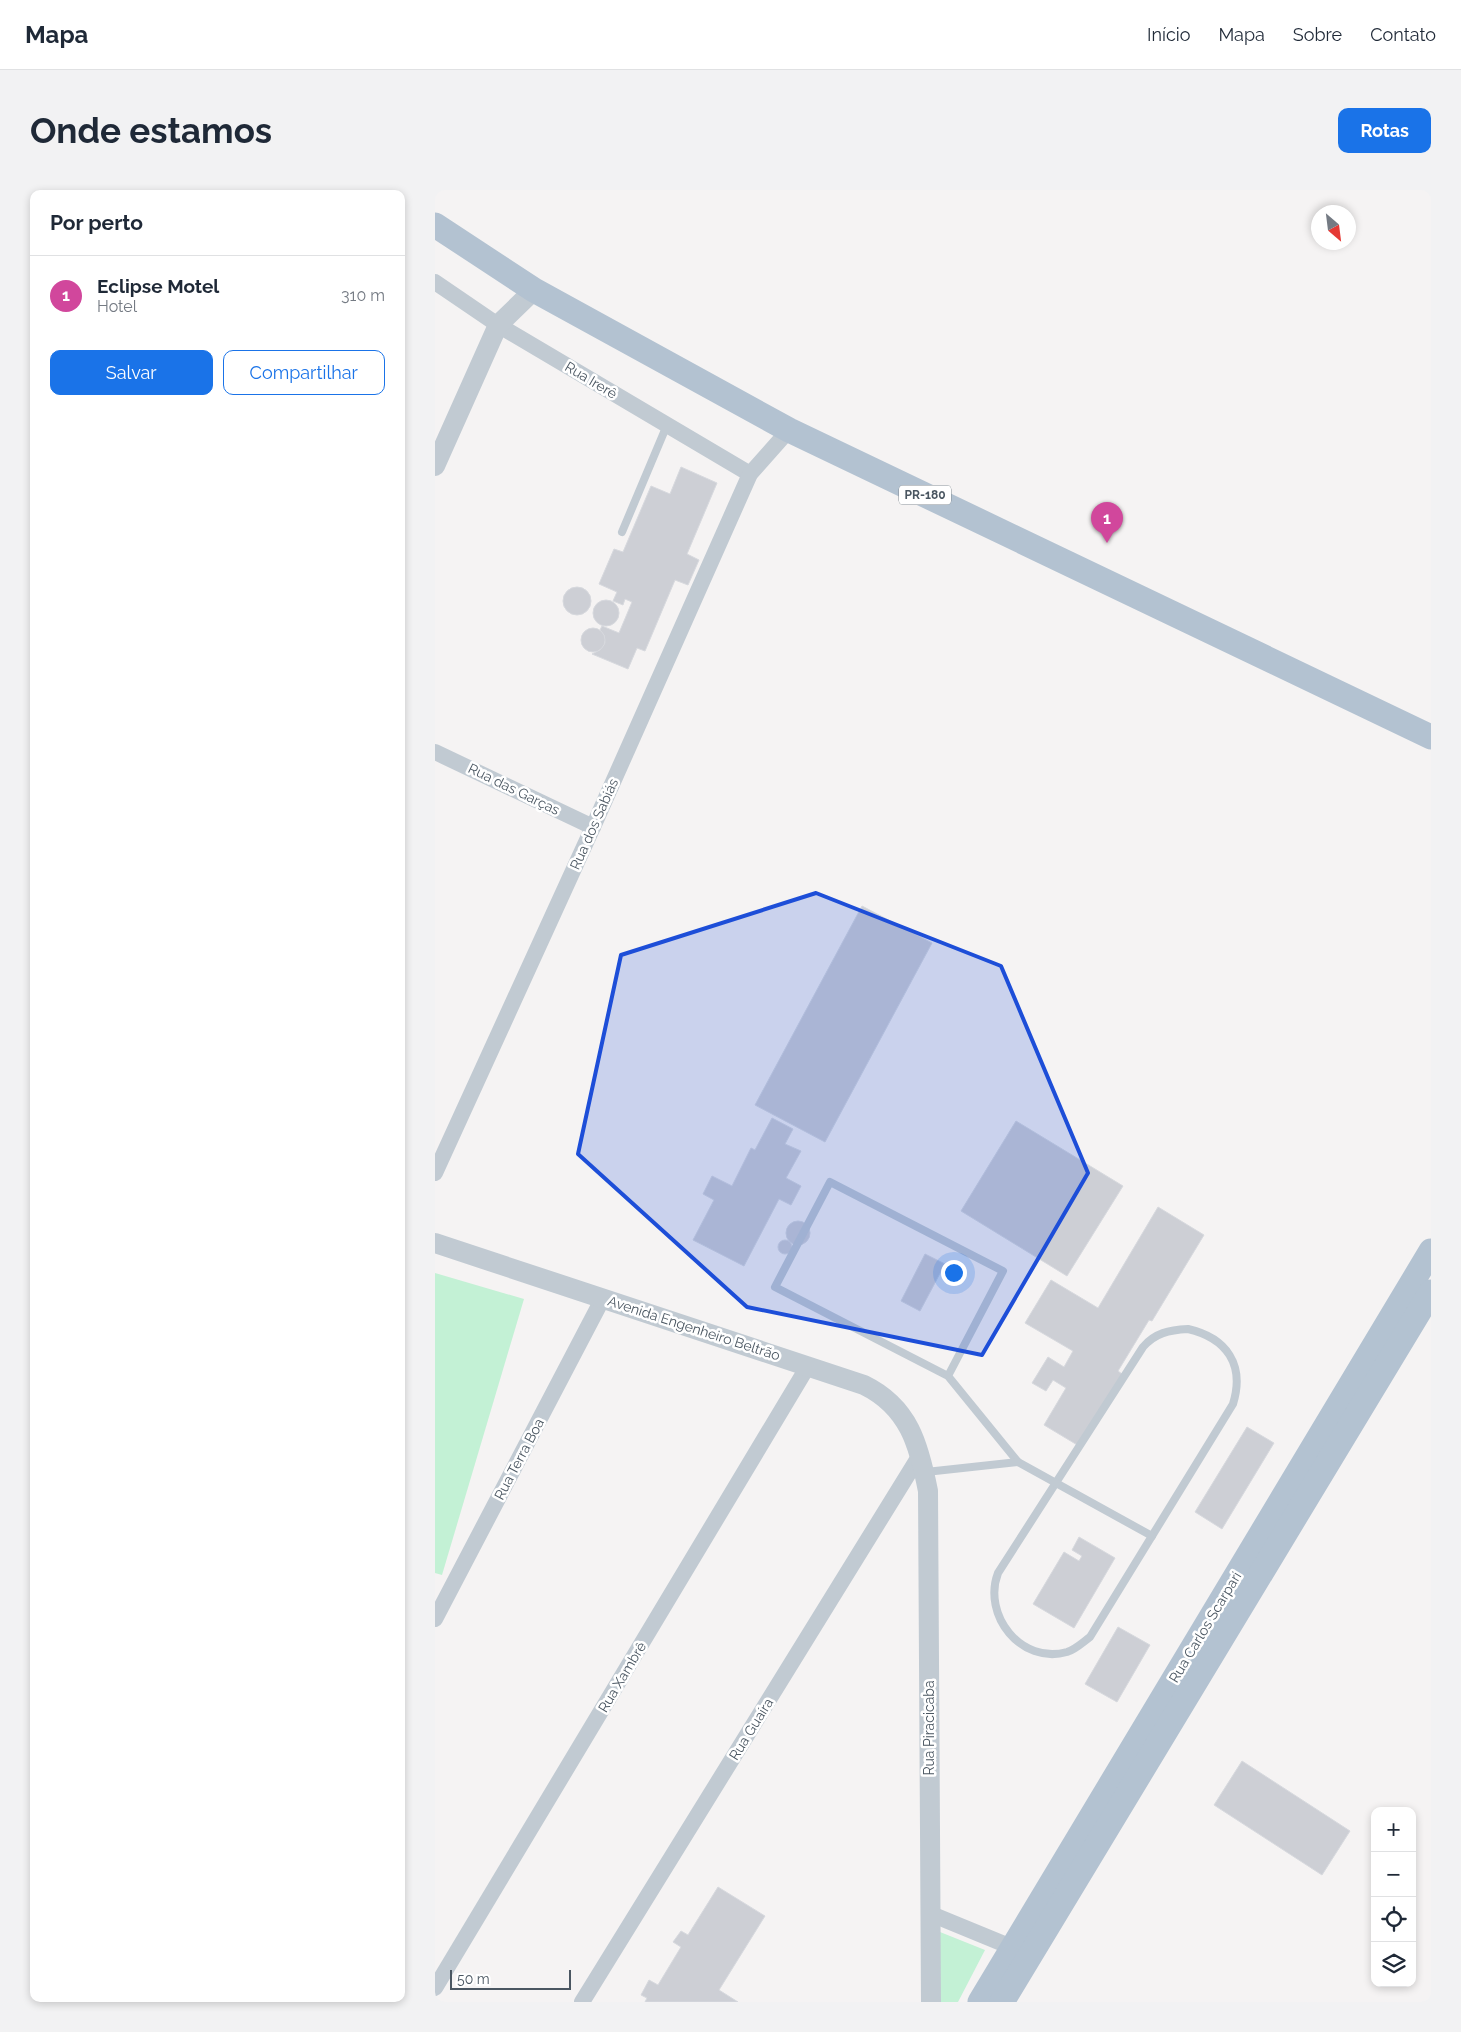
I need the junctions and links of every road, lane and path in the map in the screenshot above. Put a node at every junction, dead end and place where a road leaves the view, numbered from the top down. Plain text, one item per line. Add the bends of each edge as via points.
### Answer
1 (435, 225) edge
2 (435, 282) edge
3 (534, 290) junction
4 (498, 325) junction
5 (667, 425) junction
6 (789, 430) junction
7 (435, 466) edge
8 (750, 474) junction
9 (622, 532) dead end
10 (1431, 737) edge
11 (435, 752) edge
12 (593, 827) junction
13 (435, 1173) edge
14 (435, 1243) edge
15 (1431, 1252) edge
16 (1431, 1292) edge
17 (603, 1298) junction
18 (808, 1366) junction
19 (948, 1376) junction
20 (1018, 1462) junction
21 (922, 1464) junction
22 (1056, 1483) junction
23 (1152, 1536) junction
24 (435, 1619) edge
25 (1107, 1809) junction
26 (931, 1914) junction
27 (1021, 1951) junction
28 (435, 1988) edge
29 (582, 2002) edge
30 (931, 2002) edge
31 (980, 2002) edge
32 (1002, 2002) edge

1 - 3 main road, PR-180
2 - 4 street, Rua Irerê
3 - 4 street
3 - 6 main road, PR-180
4 - 5 street, Rua Irerê
4 - 7 street
5 - 8 street, Rua Irerê
5 - 9 lane
6 - 8 street, Rua dos Sabiás
6 - 10 main road, PR-180
8 - 12 street, Rua dos Sabiás
11 - 12 street, Rua das Garças
12 - 13 street, Rua dos Sabiás
14 - 17 street, Avenida Engenheiro Beltrão
15 - 25 main road, Rua Carlos Scarpari
16 - 25 main road, Rua Carlos Scarpari
17 - 18 street, Avenida Engenheiro Beltrão
17 - 24 street, Rua Terra Boa
18 - 21 street, Avenida Engenheiro Beltrão via 864,1385 892,1404 905,1420
18 - 28 street, Rua Xambrê
19 - 19 lane via 775,1287 830,1182 1003,1271
19 - 20 lane
20 - 21 lane
20 - 22 lane
21 - 26 street, Rua Piracicaba via 928,1491
21 - 29 street, Rua Guaíra
22 - 23 lane
22 - 23 lane via 998,1573 994,1589 1006,1630 1028,1648 1054,1653 1068,1651 1080,1644 1096,1629
22 - 23 lane via 1149,1340 1172,1330 1204,1333 1220,1342 1229,1353 1238,1379 1237,1392 1233,1404
25 - 27 main road, Rua Carlos Scarpari
26 - 27 street
26 - 30 street, Rua Piracicaba
27 - 31 main road, Rua Carlos Scarpari
27 - 32 main road, Rua Carlos Scarpari

